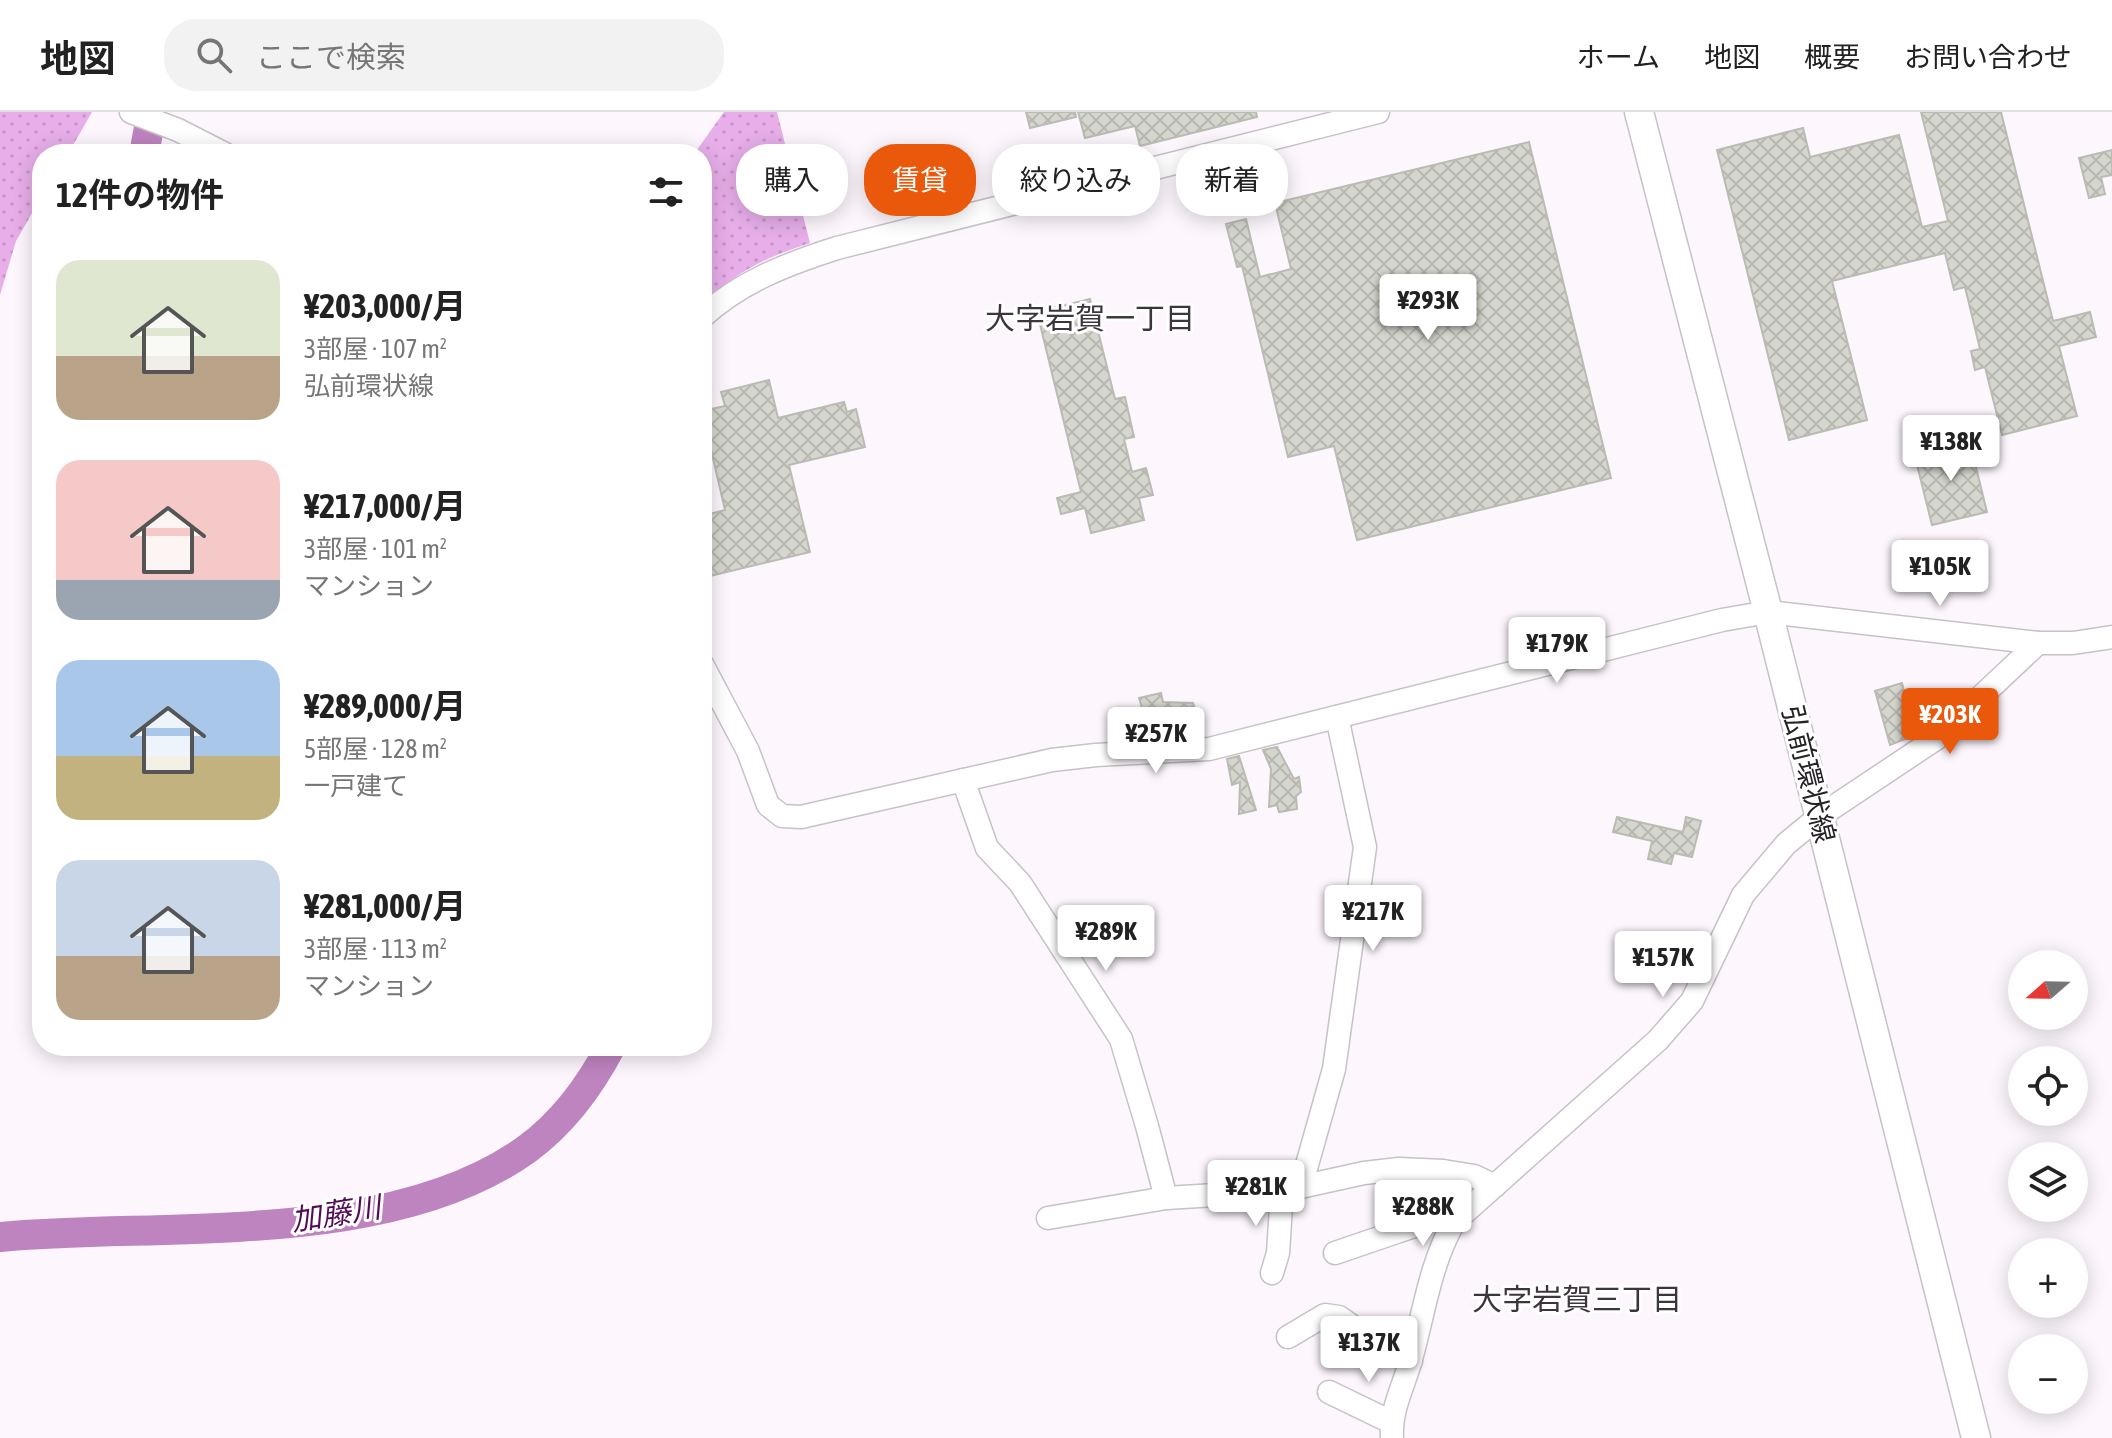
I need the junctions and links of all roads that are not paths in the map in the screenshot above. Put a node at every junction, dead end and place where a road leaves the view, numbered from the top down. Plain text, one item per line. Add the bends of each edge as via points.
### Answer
1 (1378, 112) edge
2 (1639, 112) edge
3 (136, 114) edge
4 (205, 144) edge
5 (712, 310) edge
6 (1768, 612) junction
7 (2112, 637) edge
8 (2038, 643) junction
9 (712, 683) edge
10 (1337, 717) junction
11 (963, 780) junction
12 (1820, 816) junction
13 (1443, 1171) junction
14 (1495, 1186) junction
15 (1292, 1189) junction
16 (1166, 1198) junction
17 (1048, 1218) dead end
18 (1335, 1253) dead end
19 (1272, 1273) dead end
20 (1288, 1337) dead end
21 (1411, 1361) junction
22 (1329, 1392) dead end
23 (1391, 1430) edge
24 (1976, 1438) edge

1 - 5 street via 837,248 785,264
2 - 6 main road, 弘前環状線
3 - 4 street
6 - 8 street
6 - 10 street
6 - 12 main road, 弘前環状線
7 - 8 street
8 - 12 street via 1937,738
9 - 11 street via 748,751 768,805 782,816 801,817
10 - 11 street via 1209,749 1052,760
10 - 15 street via 1365,847 1334,1069
11 - 16 street via 987,848 1020,883 1121,1039
12 - 14 street via 1786,844 1751,885 1692,1001 1658,1040
12 - 24 main road, 弘前環状線
13 - 14 street
13 - 15 street via 1387,1171
13 - 18 street via 1423,1223
14 - 21 street via 1454,1222 1443,1241
15 - 16 street
15 - 19 street
16 - 17 street
20 - 21 street via 1325,1315 1339,1317 1391,1354
21 - 23 street
22 - 23 street

